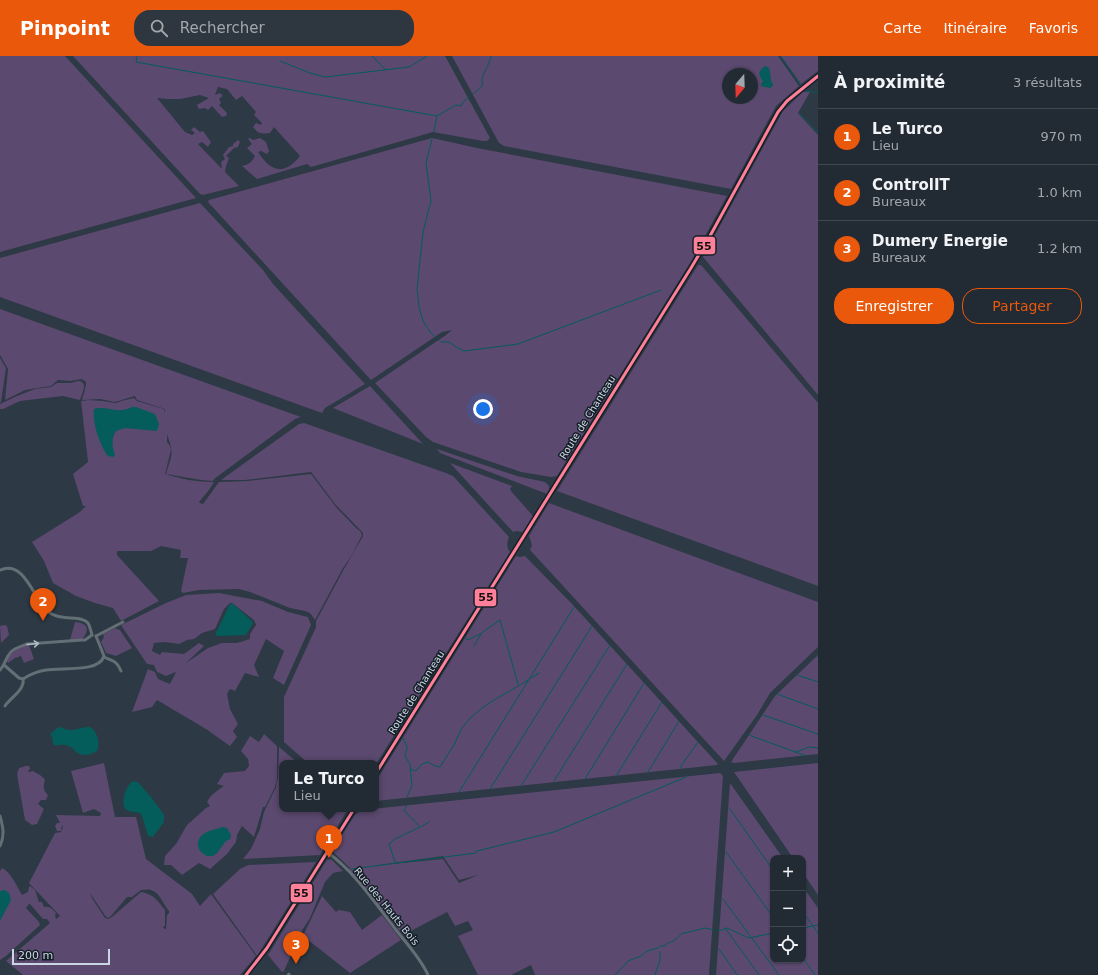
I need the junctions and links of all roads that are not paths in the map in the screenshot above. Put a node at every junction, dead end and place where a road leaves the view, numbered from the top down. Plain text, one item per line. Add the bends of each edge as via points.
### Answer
1 (818, 76) edge
2 (0, 570) edge
3 (123, 622) dead end
4 (92, 635) junction
5 (96, 636) junction
6 (104, 658) junction
7 (4, 665) junction
8 (0, 670) edge
9 (121, 671) dead end
10 (23, 679) junction
11 (5, 706) dead end
12 (379, 768) edge
13 (352, 812) edge
14 (0, 816) edge
15 (0, 846) edge
16 (327, 852) junction
17 (246, 975) edge
18 (428, 975) edge

1 - 12 main road, Route de Chanteau via 800,89 775,116 691,268
2 - 4 street via 6,568 20,573 47,611 59,617 83,620 89,626
3 - 5 street
4 - 5 street
7 -> 4 street via 10,653 27,644 85,640
5 - 6 street
6 - 9 street via 116,662
6 - 10 street via 92,666 46,670
7 - 8 street
7 - 10 street
10 - 11 street via 23,687
13 - 16 main road
14 - 15 street via 4,830
16 - 17 main road via 264,952
16 - 18 street, Rue des Hauts Bois via 358,881

